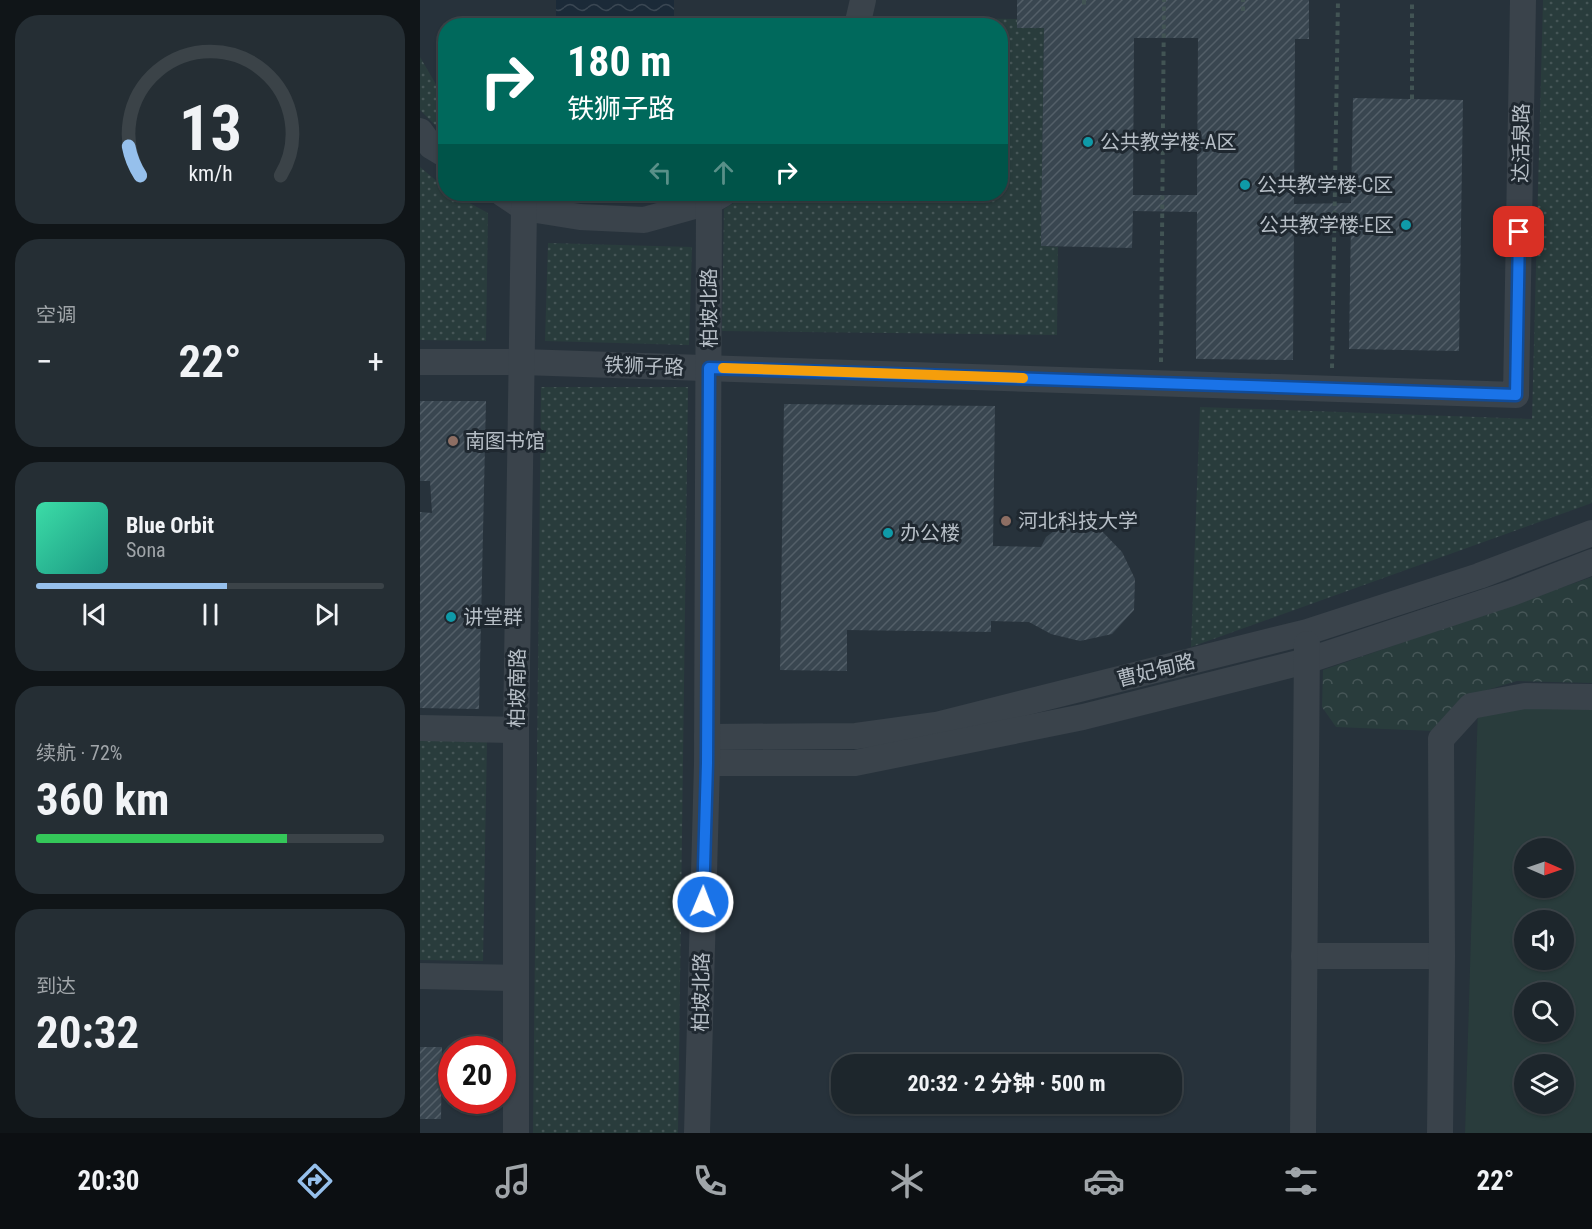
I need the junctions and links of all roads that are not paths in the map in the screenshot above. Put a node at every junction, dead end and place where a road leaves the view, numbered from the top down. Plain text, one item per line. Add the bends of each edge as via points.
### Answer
1 (863, 0) edge
2 (1523, 0) edge
3 (859, 18) edge
4 (420, 130) edge
5 (438, 150) edge
6 (513, 201) edge
7 (706, 201) edge
8 (716, 201) edge
9 (524, 208) junction
10 (420, 362) edge
11 (522, 362) junction
12 (709, 368) junction
13 (1516, 395) joint
14 (1592, 533) edge
15 (1592, 562) edge
16 (1307, 633) junction
17 (1306, 661) junction
18 (1592, 697) edge
19 (420, 728) edge
20 (516, 730) junction
21 (707, 737) junction
22 (707, 763) junction
23 (1304, 956) junction
24 (1442, 956) junction
25 (420, 976) edge
26 (516, 978) junction
27 (516, 1133) edge
28 (697, 1133) edge
29 (1303, 1133) edge
30 (1440, 1133) edge

1 - 3 lane
2 - 13 lane, 达活泉路
4 - 5 lane
6 - 9 lane
7 - 9 lane via 644,220 580,217
8 - 12 lane, 柏坡北路
9 - 11 lane, 柏坡南路
10 - 11 lane, 铁狮子路
11 - 12 lane, 铁狮子路
11 - 20 lane, 柏坡南路
12 - 13 lane, 铁狮子路
12 - 21 lane, 柏坡北路
14 - 16 lane, 曹妃甸路 via 1479,576
15 - 17 lane, 曹妃甸路 via 1512,593
16 - 17 lane
16 - 21 lane, 曹妃甸路 via 936,725 856,736
17 - 22 lane, 曹妃甸路 via 1083,717 855,763
17 - 23 lane
18 - 24 lane via 1525,696 1471,706 1441,739
19 - 20 lane
20 - 26 lane, 柏坡南路
21 - 22 lane, 柏坡北路
22 - 28 lane, 柏坡北路
23 - 24 lane
23 - 29 lane
24 - 30 lane
25 - 26 lane
26 - 27 lane, 柏坡南路

